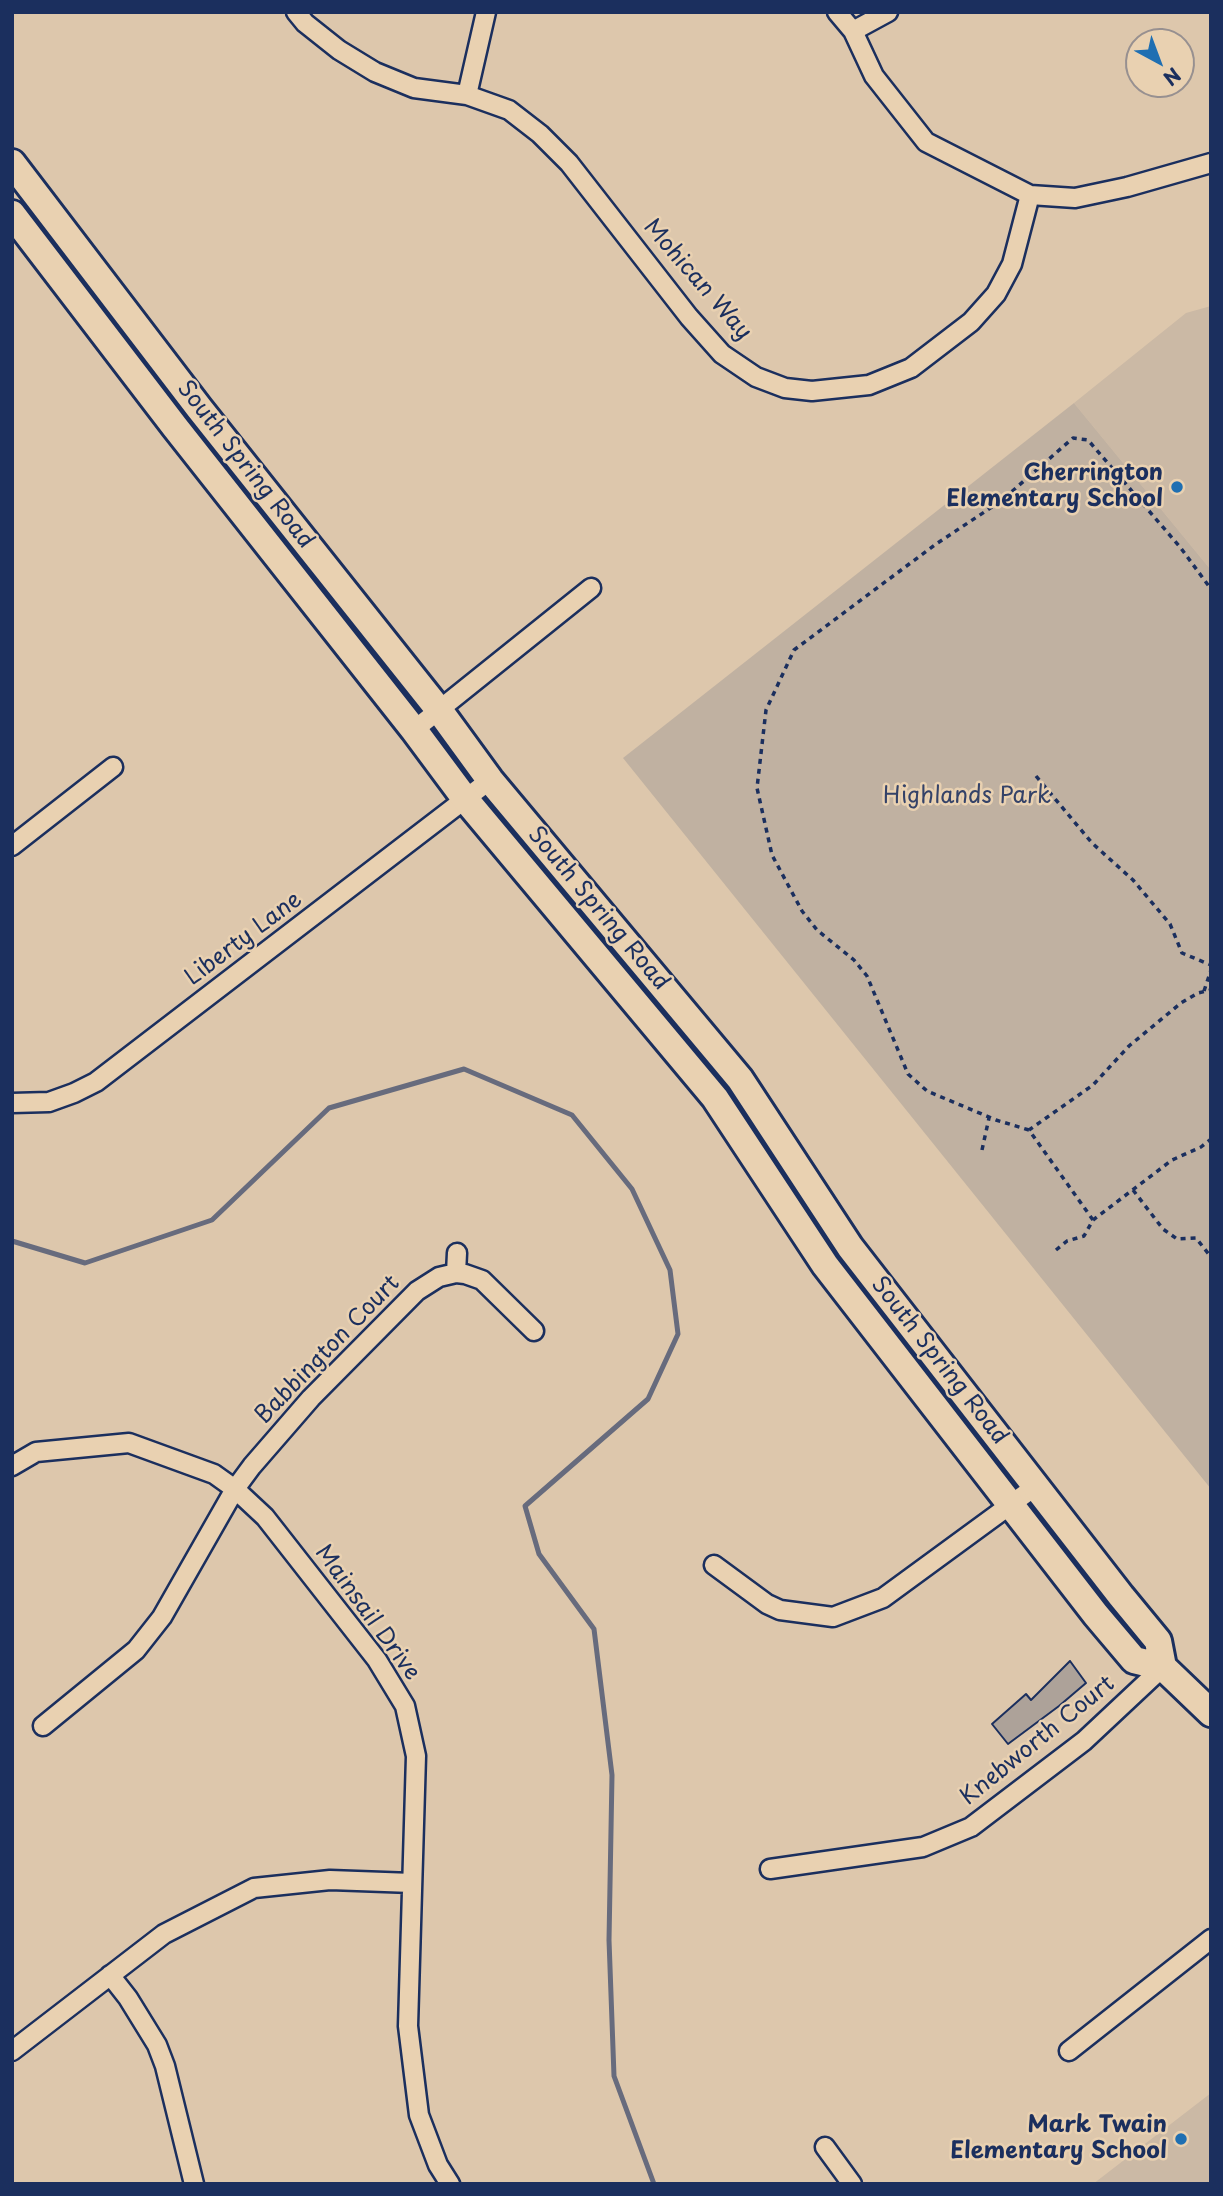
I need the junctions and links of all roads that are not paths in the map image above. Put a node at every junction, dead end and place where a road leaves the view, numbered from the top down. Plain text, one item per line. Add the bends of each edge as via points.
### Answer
1 (296, 12) edge
2 (486, 12) edge
3 (837, 12) edge
4 (887, 12) edge
5 (853, 31) junction
6 (467, 95) junction
7 (12, 163) edge
8 (1211, 163) edge
9 (1030, 195) junction
10 (12, 214) edge
11 (282, 514) junction
12 (258, 534) junction
13 (591, 588) dead end
14 (439, 710) junction
15 (414, 730) junction
16 (113, 767) dead end
17 (491, 780) junction
18 (466, 800) junction
19 (12, 846) edge
20 (12, 1103) edge
21 (457, 1253) dead end
22 (456, 1273) junction
23 (534, 1331) dead end
24 (12, 1466) edge
25 (1037, 1486) junction
26 (235, 1489) junction
27 (1012, 1505) junction
28 (714, 1564) dead end
29 (1163, 1667) junction
30 (1211, 1713) edge
31 (43, 1726) dead end
32 (770, 1869) dead end
33 (412, 1883) junction
34 (1211, 1939) edge
35 (110, 1975) junction
36 (12, 2051) edge
37 (1069, 2051) dead end
38 (825, 2147) dead end
39 (194, 2184) edge
40 (450, 2184) edge
41 (852, 2184) edge

1 - 6 street, Mohican Way via 339,50 374,72 414,88
2 - 6 street
3 - 5 street
4 - 5 street
5 - 9 street via 874,76 926,142
6 - 9 street, Mohican Way via 509,110 540,134 569,163 722,354 756,377 785,388 812,391 869,385 911,368 971,322 996,294 1012,264
7 - 11 main road, South Spring Road
8 - 9 street via 1075,198
10 - 12 main road, South Spring Road
11 - 12 main road
11 - 14 main road, South Spring Road
12 - 15 main road, South Spring Road
13 - 14 street
14 - 15 street
14 - 17 main road, South Spring Road
15 - 18 main road, South Spring Road
16 - 19 street
17 - 18 street, Liberty Lane
17 - 25 main road, South Spring Road via 740,1080 850,1247
18 - 20 street, Liberty Lane via 106,1075 48,1101
18 - 27 main road, South Spring Road via 715,1098 825,1265
21 - 22 street
22 - 23 street via 482,1280
22 - 26 street, Babbington Court via 439,1277 417,1292 310,1398
24 - 26 street, Mainsail Drive via 36,1452 129,1443 214,1474
25 - 27 street
25 - 29 main road, South Spring Road via 1158,1641
26 - 31 street, Babbington Court via 162,1617 136,1650
26 - 33 street, Mainsail Drive via 265,1517 368,1648 404,1706 416,1756
27 - 28 street via 883,1598 833,1617 780,1610
27 - 29 main road, South Spring Road via 1134,1660
29 - 30 main road, South Spring Road
29 - 32 street, Knebworth Court via 1084,1741 971,1827 923,1847
33 - 35 street via 330,1881 254,1888 164,1934
33 - 40 street, Mainsail Drive via 408,2026 419,2115
34 - 37 street
35 - 36 street
35 - 39 street via 157,2045
38 - 41 street

